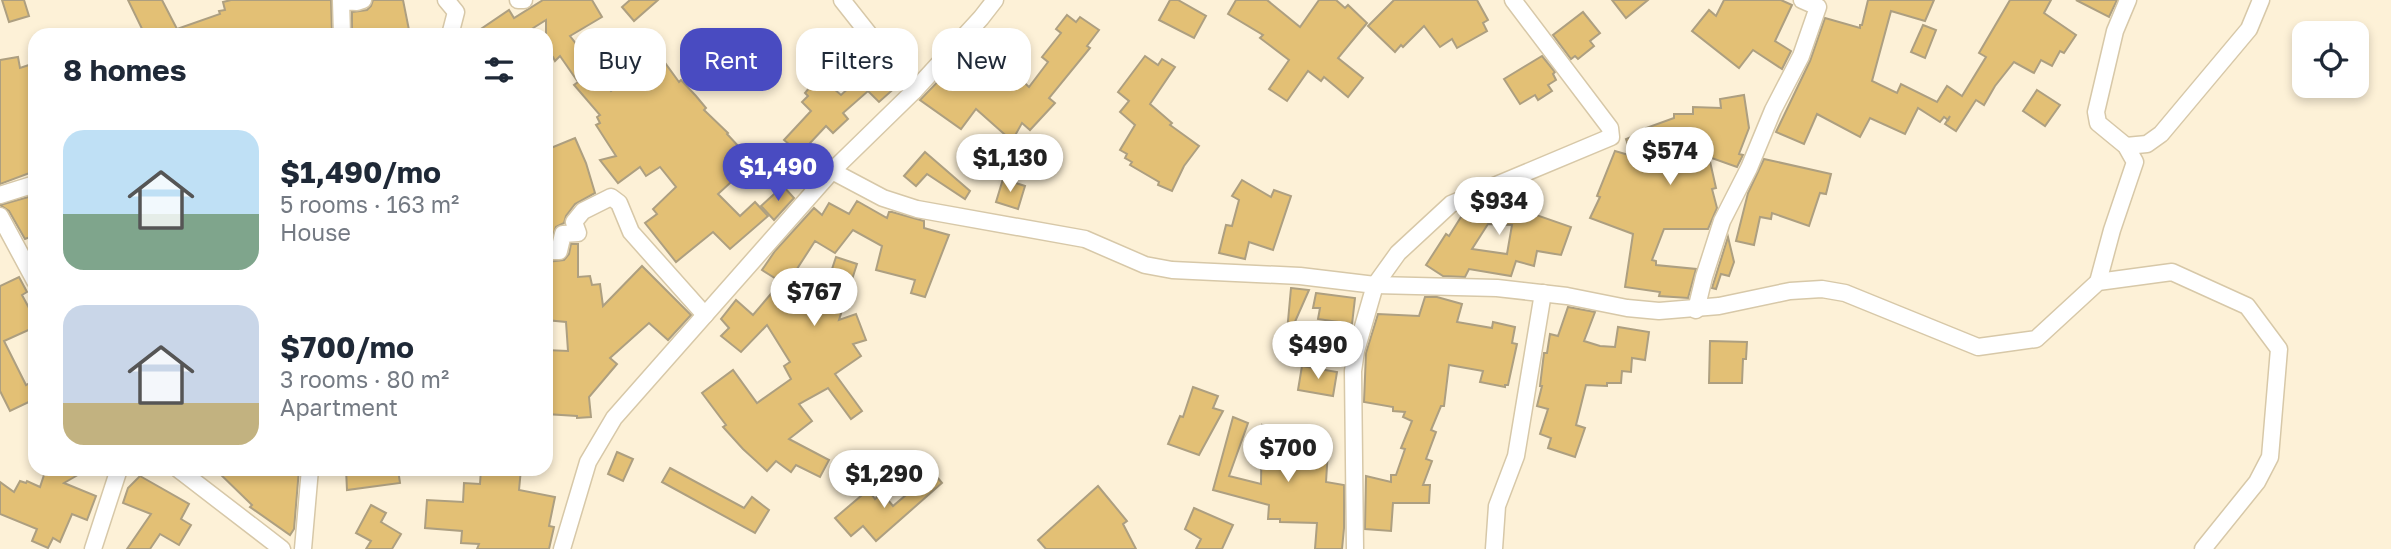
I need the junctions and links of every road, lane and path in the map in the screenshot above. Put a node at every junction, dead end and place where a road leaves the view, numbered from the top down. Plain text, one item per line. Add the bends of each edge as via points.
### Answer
1 (363, 0) edge
2 (446, 0) edge
3 (518, 0) edge
4 (524, 0) edge
5 (842, 0) edge
6 (995, 0) edge
7 (1513, 0) edge
8 (1802, 0) edge
9 (2128, 0) edge
10 (2261, 0) edge
11 (342, 28) edge
12 (452, 28) edge
13 (864, 28) edge
14 (918, 87) edge
15 (914, 91) edge
16 (2126, 146) junction
17 (832, 171) junction
18 (28, 186) edge
19 (0, 195) edge
20 (0, 216) edge
21 (553, 251) edge
22 (28, 268) edge
23 (2098, 282) junction
24 (1375, 285) junction
25 (1543, 293) junction
26 (1696, 310) junction
27 (705, 315) junction
28 (117, 476) edge
29 (187, 476) edge
30 (309, 476) edge
31 (93, 549) edge
32 (282, 549) edge
33 (303, 549) edge
34 (562, 549) edge
35 (1355, 549) edge
36 (1494, 549) edge
37 (2203, 549) edge

1 - 11 street via 341,1
2 - 12 street via 456,12
3 - 4 street
5 - 13 street
6 - 14 street
7 - 24 street via 1610,128 1611,137 1451,204 1398,253
8 - 26 street via 1818,7 1801,56 1722,221
9 - 16 street via 2115,31 2096,112 2098,123
10 - 16 street via 2249,29 2161,134 2147,144
15 - 17 street
16 - 23 street via 2135,162
17 - 24 street via 883,198 916,209 1085,239 1119,255 1172,270
17 - 27 street
18 - 19 street
20 - 22 street
21 - 27 street via 559,251 563,234 578,233 574,222 583,211 611,197 619,203 631,232
23 - 26 street via 2036,339 1978,347 1845,293 1822,289
23 - 37 street via 2172,272 2247,306 2279,349 2270,457 2257,482
24 - 25 street
24 - 35 street via 1353,371
25 - 26 street via 1627,308
25 - 36 street via 1516,456 1497,506
27 - 34 street via 602,436 588,463
28 - 31 street
29 - 32 street
30 - 33 street

